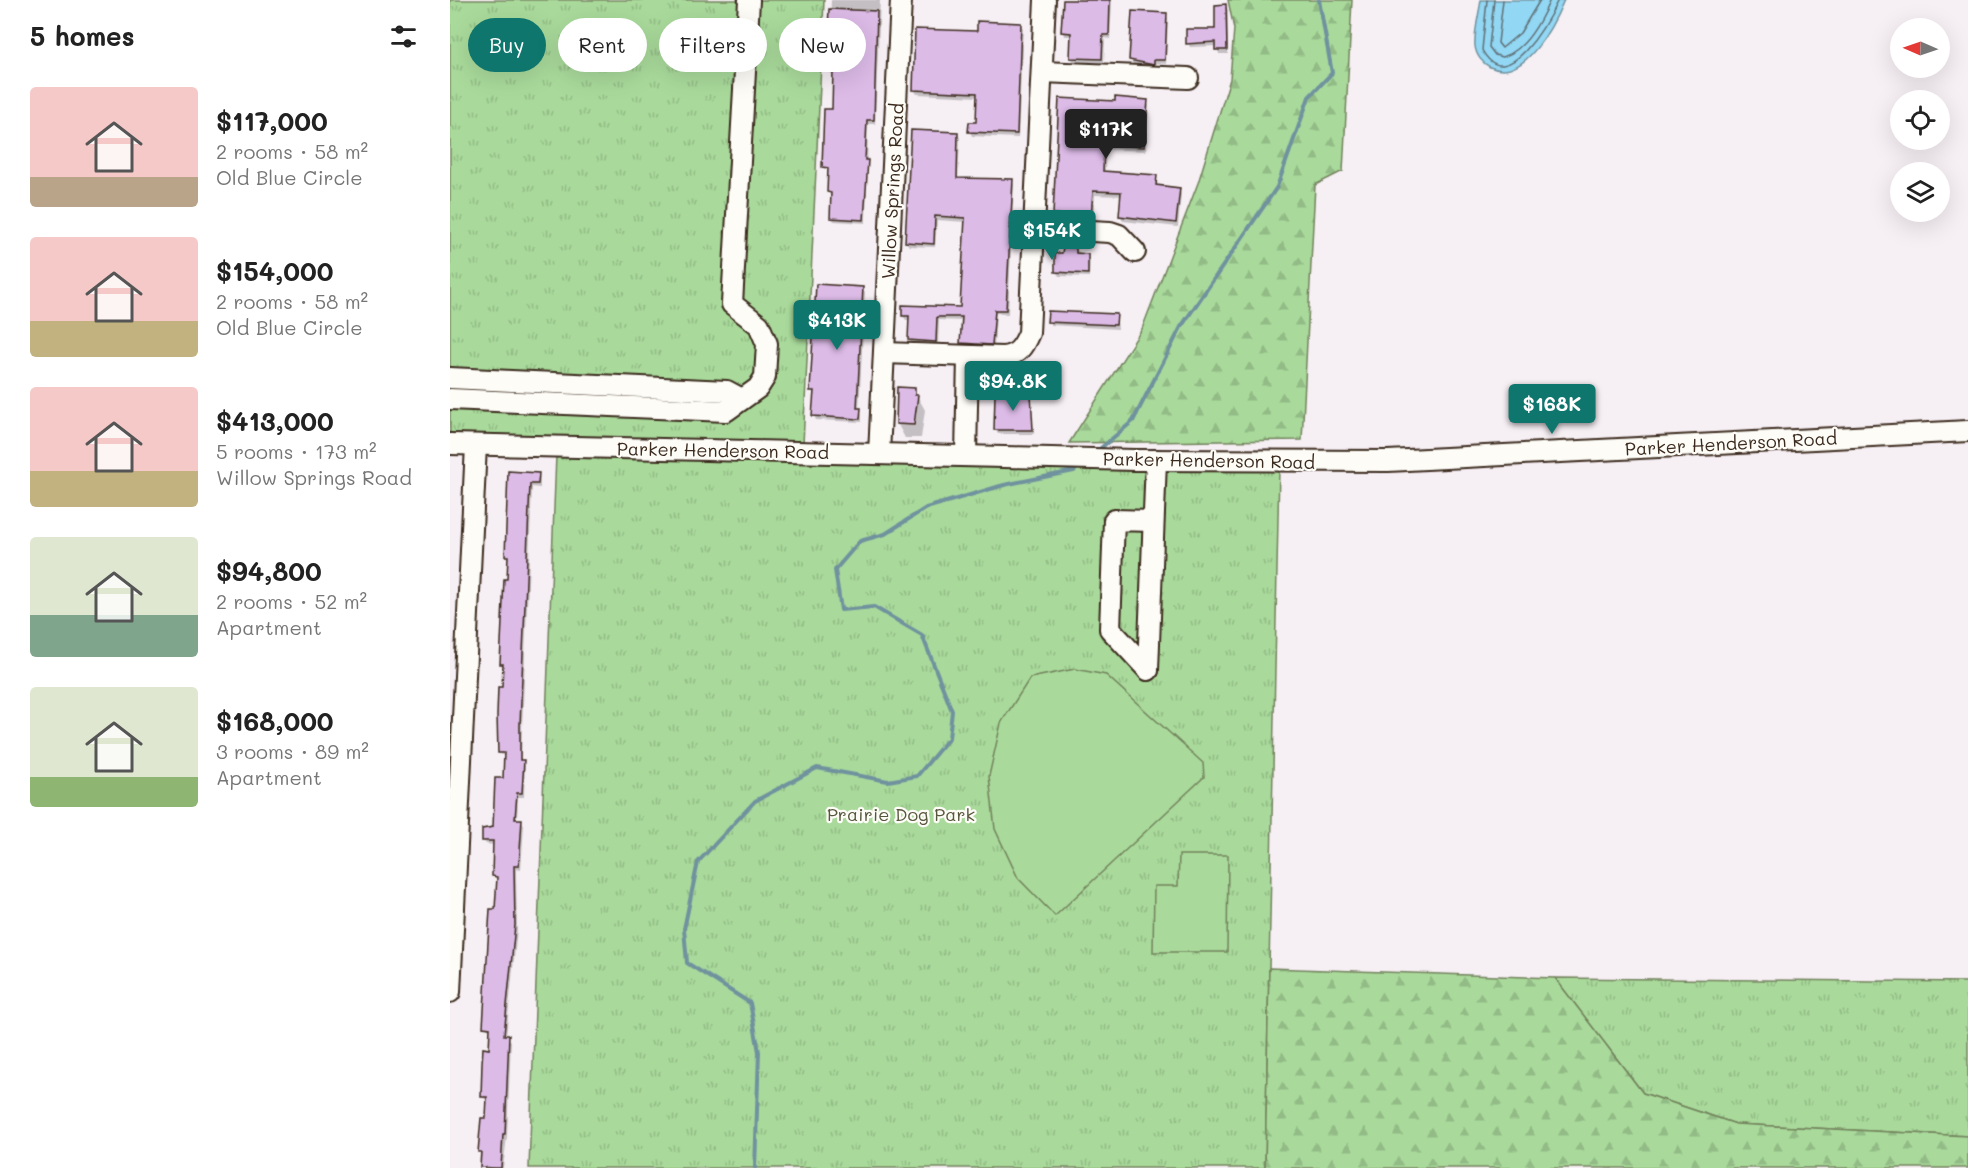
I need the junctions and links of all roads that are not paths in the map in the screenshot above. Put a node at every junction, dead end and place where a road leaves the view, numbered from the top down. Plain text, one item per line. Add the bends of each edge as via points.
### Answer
1 (748, 0) edge
2 (901, 0) edge
3 (1045, 0) edge
4 (1042, 72) junction
5 (1188, 78) dead end
6 (1035, 228) junction
7 (1135, 252) dead end
8 (884, 353) junction
9 (968, 356) junction
10 (450, 378) edge
11 (450, 399) edge
12 (742, 399) junction
13 (1968, 431) edge
14 (450, 444) edge
15 (476, 444) junction
16 (879, 454) junction
17 (966, 456) junction
18 (1156, 460) junction
19 (1154, 521) junction
20 (450, 992) edge

1 - 12 street via 732,304 759,325 766,344 765,376 758,388
2 - 8 street, Willow Springs Road
3 - 4 street
4 - 5 street
4 - 6 street
6 - 7 street via 1110,232 1119,235
6 - 9 street via 1029,333 1024,346 1014,355 1003,357
8 - 9 street
8 - 16 street, Willow Springs Road
9 - 17 street
10 - 12 street via 727,391
11 - 12 street via 726,411
13 - 18 street, Parker Henderson Road via 1388,461
14 - 15 street, Parker Henderson Road
15 - 16 street, Parker Henderson Road
15 - 20 street
16 - 17 street, Parker Henderson Road
17 - 18 street, Parker Henderson Road
18 - 19 street
19 - 19 street via 1149,660 1148,670 1110,629 1114,520

